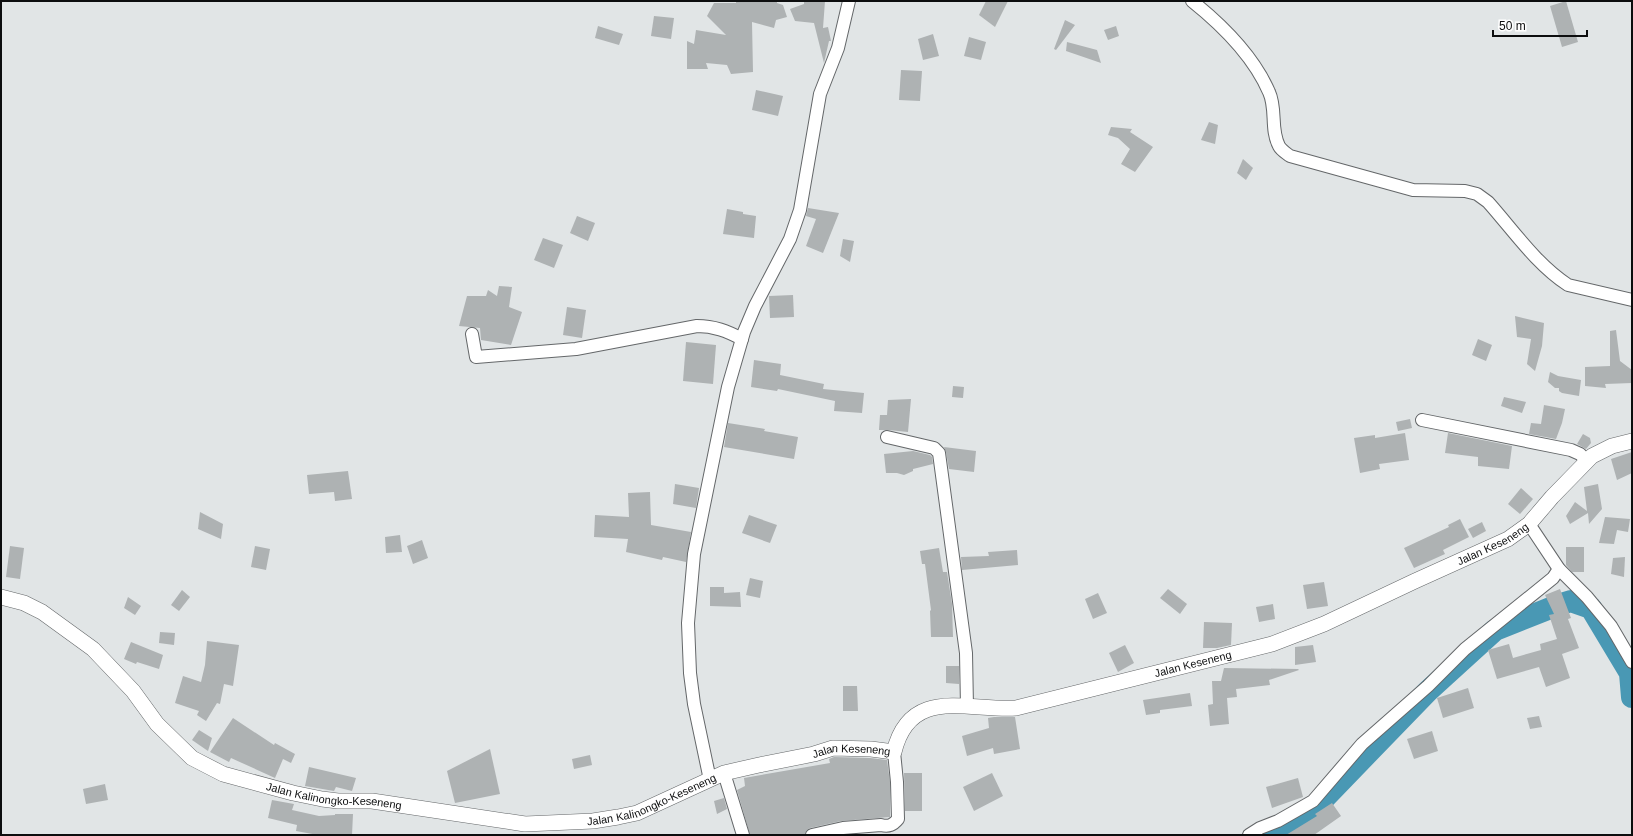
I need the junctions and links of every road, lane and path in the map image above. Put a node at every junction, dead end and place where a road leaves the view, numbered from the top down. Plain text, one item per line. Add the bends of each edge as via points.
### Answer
1 (849, 1) edge
2 (1192, 1) edge
3 (1632, 300) edge
4 (472, 334) dead end
5 (742, 339) junction
6 (1422, 420) dead end
7 (887, 437) dead end
8 (1632, 441) edge
9 (1586, 460) junction
10 (1529, 524) junction
11 (1559, 569) junction
12 (1, 597) edge
13 (1632, 662) edge
14 (967, 707) junction
15 (894, 752) junction
16 (724, 773) junction
17 (710, 780) junction
18 (743, 835) edge
19 (812, 835) edge
20 (1249, 835) edge

1 - 5 street via 838,48 820,94 800,210 790,239 755,306
2 - 3 street via 1230,35 1259,74 1270,92 1274,134 1279,147 1290,156 1412,190 1465,191 1477,194 1488,202 1545,268 1568,285
4 - 5 street via 476,357 576,349 697,326 724,330
5 - 17 street via 728,386 694,554 688,623 694,704
6 - 9 street via 1571,450
7 - 14 street via 934,448 939,453 966,653
8 - 9 street, Jalan Keseneng via 1612,446
9 - 10 street, Jalan Keseneng
10 - 11 street
10 - 14 street, Jalan Keseneng via 1508,539 1324,624 1272,644 1031,705 1001,709
11 - 13 street via 1612,626
11 - 20 street via 1553,578 1465,649 1428,686 1362,744 1313,801
12 - 17 street, Jalan Kalinongko-Keseneng via 24,603 42,612 93,649 133,691 157,724 192,758 223,774 293,793 332,800 372,801 511,823 533,824 593,821 627,816
14 - 15 street, Jalan Keseneng via 933,707 916,715 902,729
15 - 16 street, Jalan Keseneng via 833,748
15 - 19 street via 898,782 898,819 892,825 843,828
16 - 17 street, Jalan Kalinongko-Keseneng
16 - 18 street

